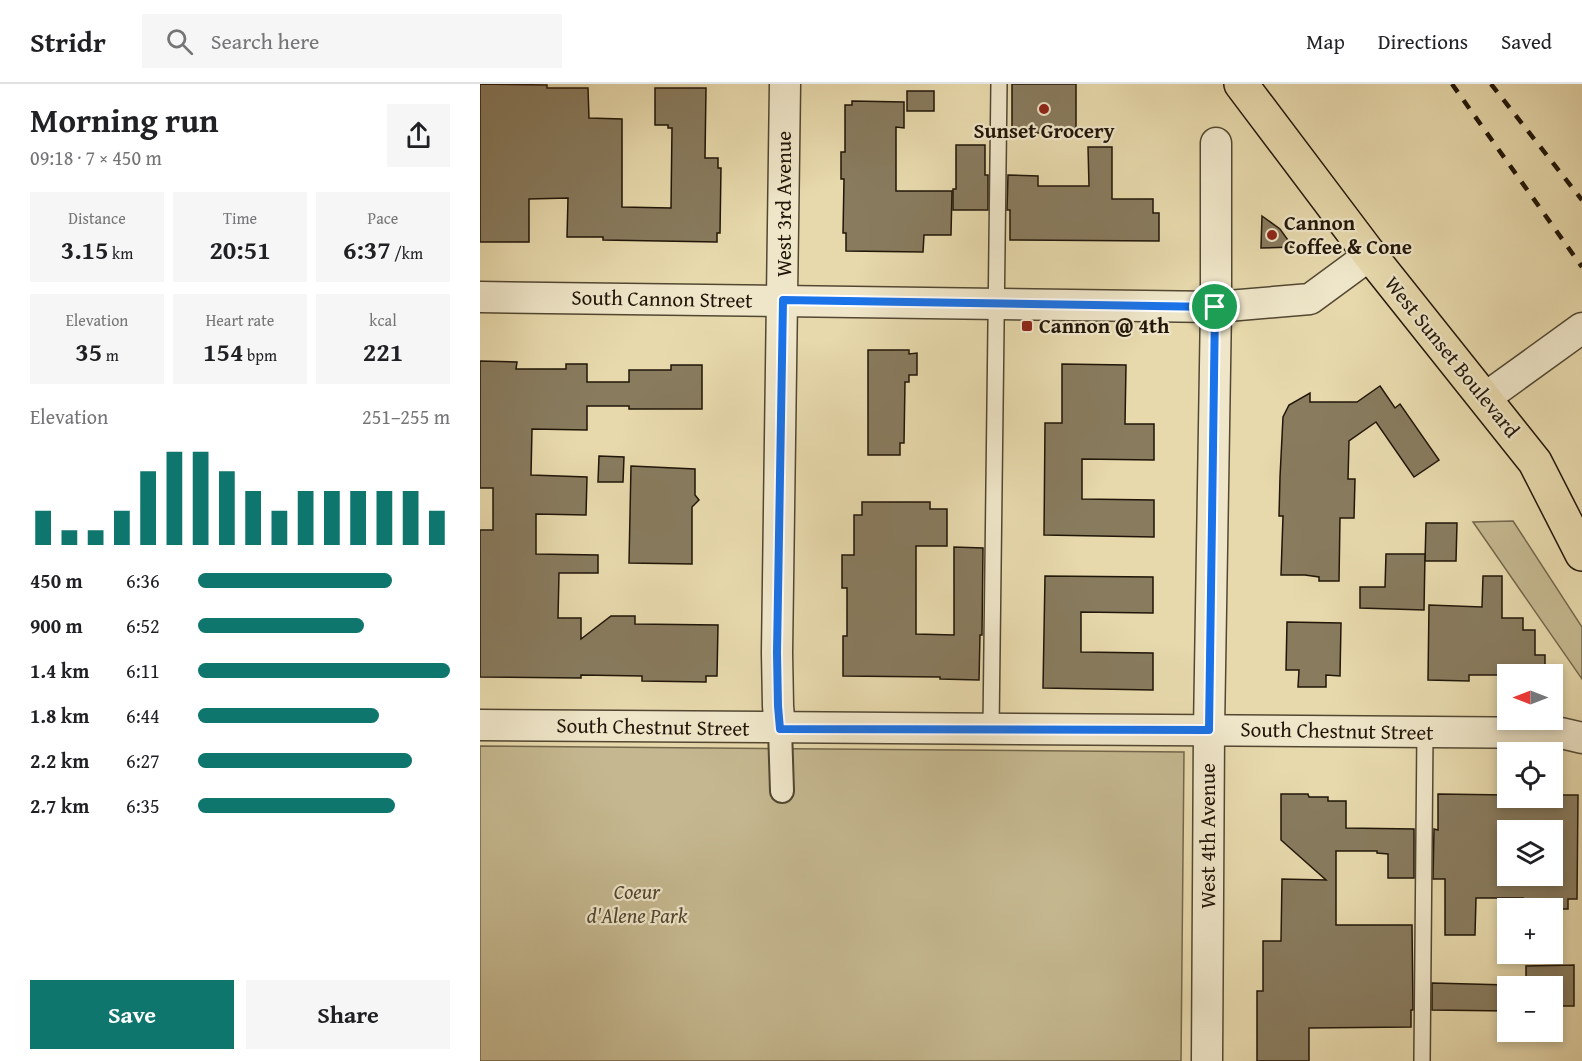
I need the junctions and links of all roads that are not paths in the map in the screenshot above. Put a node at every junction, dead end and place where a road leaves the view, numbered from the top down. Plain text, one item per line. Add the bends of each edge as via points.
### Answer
1 (785, 84) edge
2 (999, 84) edge
3 (1241, 84) edge
4 (1216, 143) dead end
5 (1370, 255) junction
6 (480, 297) edge
7 (783, 300) junction
8 (997, 305) junction
9 (1215, 307) junction
10 (1582, 328) edge
11 (1485, 398) junction
12 (1535, 462) junction
13 (1582, 506) edge
14 (1582, 554) edge
15 (480, 725) edge
16 (991, 728) junction
17 (780, 729) junction
18 (1209, 730) junction
19 (1425, 733) junction
20 (1582, 738) edge
21 (782, 791) dead end
22 (1208, 1061) edge
23 (1422, 1061) edge

1 - 7 street, West 3rd Avenue
2 - 8 lane
3 - 5 main road, West Sunset Boulevard
4 - 9 street, West 4th Avenue
5 - 9 street, South Cannon Street via 1310,299
5 - 11 main road, West Sunset Boulevard
6 - 7 street, South Cannon Street
7 - 8 street, South Cannon Street
7 - 17 street, West 3rd Avenue via 777,653
8 - 9 street, South Cannon Street
8 - 16 lane
9 - 18 street, West 4th Avenue
10 - 11 street
11 - 12 main road, West Sunset Boulevard
12 - 13 main road
12 - 14 main road, West Sunset Boulevard
15 - 17 street, South Chestnut Street
16 - 17 street, South Chestnut Street
16 - 18 street, South Chestnut Street
17 - 21 street, West 3rd Avenue
18 - 19 street, South Chestnut Street
18 - 22 street, West 4th Avenue
19 - 20 street, South Chestnut Street via 1562,733
19 - 23 lane

